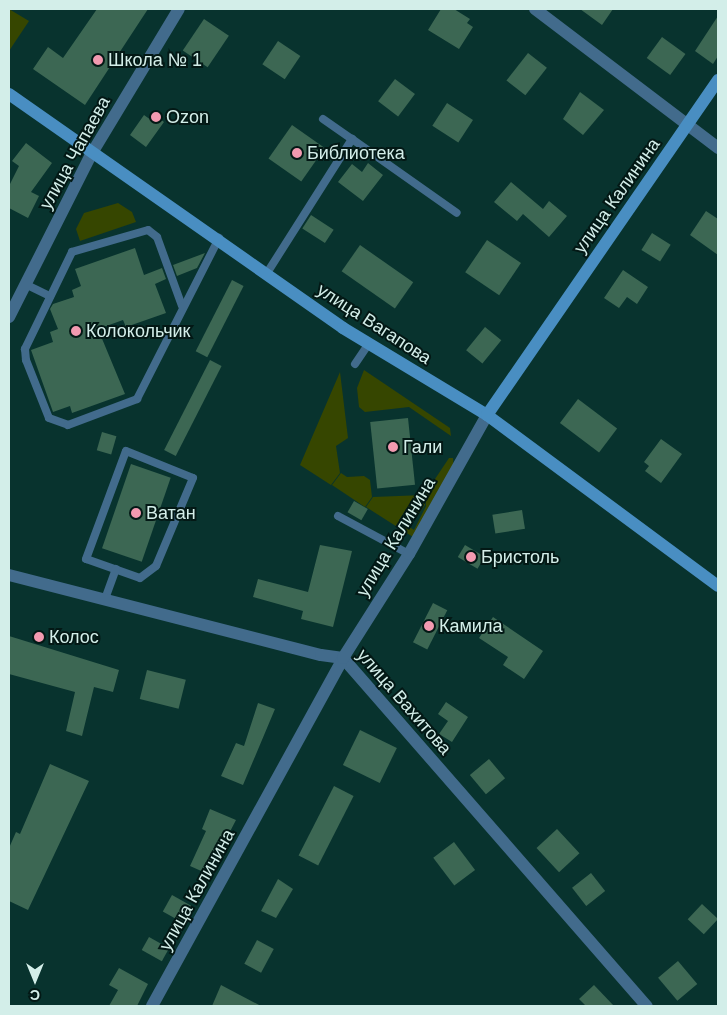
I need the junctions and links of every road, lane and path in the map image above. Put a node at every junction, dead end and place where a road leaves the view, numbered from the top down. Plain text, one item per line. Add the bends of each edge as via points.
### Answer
1 (178, 9) edge
2 (535, 9) edge
3 (718, 80) edge
4 (9, 94) edge
5 (323, 119) dead end
6 (686, 127) junction
7 (352, 139) junction
8 (718, 148) edge
9 (92, 153) junction
10 (457, 213) dead end
11 (219, 238) junction
12 (267, 273) junction
13 (25, 284) junction
14 (50, 296) junction
15 (182, 306) junction
16 (9, 317) edge
17 (368, 345) junction
18 (355, 364) dead end
19 (487, 415) junction
20 (338, 516) dead end
21 (409, 554) junction
22 (116, 569) junction
23 (9, 575) edge
24 (718, 586) edge
25 (105, 599) junction
26 (343, 658) junction
27 (152, 1006) edge
28 (646, 1006) edge

1 - 9 street, улица Чапаева
2 - 6 street
3 - 6 street, улица Калинина
4 - 9 street, улица Вагапова
5 - 7 lane
6 - 8 street
6 - 19 street, улица Калинина
7 - 10 lane
7 - 12 lane
9 - 11 street, улица Вагапова
9 - 13 street, улица Чапаева
11 - 12 street, улица Вагапова
11 - 15 lane
12 - 17 street, улица Вагапова via 341,332
13 - 14 lane
13 - 16 street, улица Чапаева
14 - 15 lane via 72,252 148,230 157,237
14 - 15 lane via 24,354 43,410 62,424 128,406 137,399
17 - 18 lane
17 - 19 street, улица Вагапова
19 - 21 street, улица Калинина
19 - 24 street, улица Вагапова
20 - 21 lane
21 - 26 street, улица Калинина
22 - 22 lane via 140,578 156,566 193,478 126,452 86,559
22 - 25 lane
23 - 25 street, улица Вахитова
25 - 26 street, улица Вахитова via 320,655
26 - 27 street, улица Калинина
26 - 28 street, улица Вахитова

